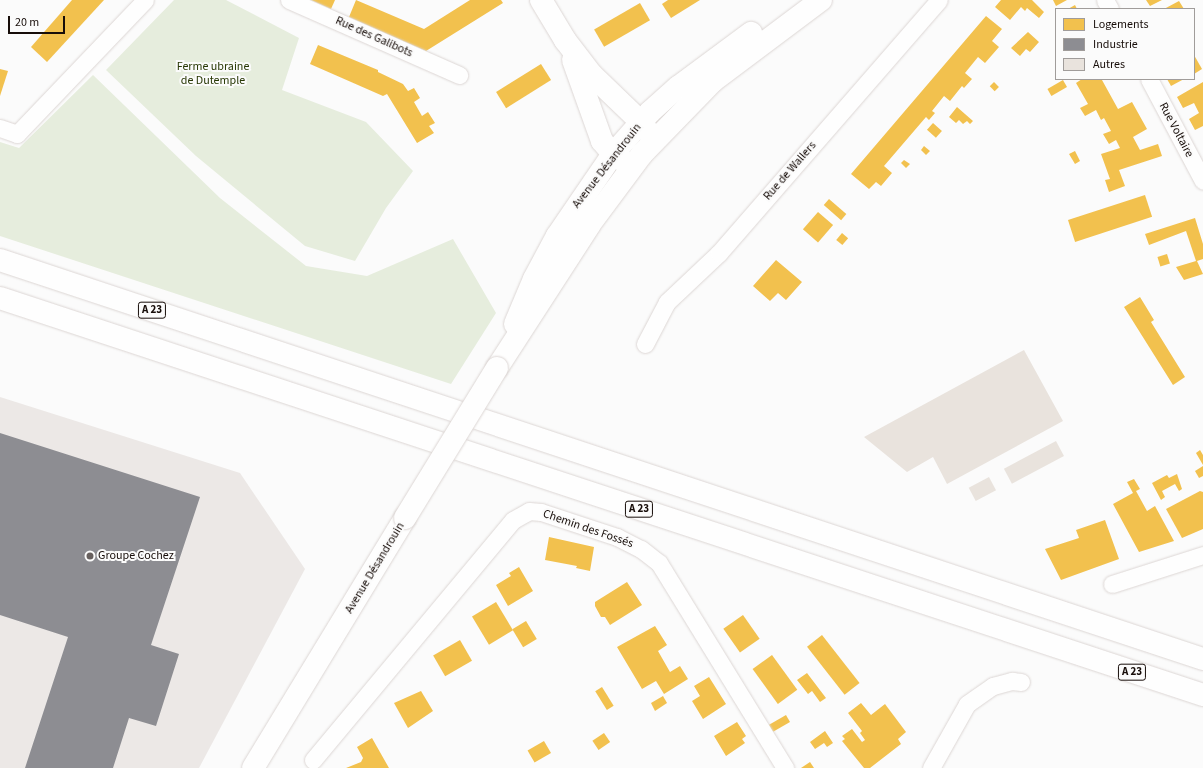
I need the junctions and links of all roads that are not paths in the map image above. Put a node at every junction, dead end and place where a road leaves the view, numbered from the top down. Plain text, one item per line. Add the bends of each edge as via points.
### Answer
1 (145, 0) edge
2 (289, 0) edge
3 (541, 0) edge
4 (821, 0) edge
5 (939, 0) edge
6 (799, 7) edge
7 (565, 40) junction
8 (459, 75) dead end
9 (1150, 80) edge
10 (641, 122) junction
11 (0, 128) edge
12 (652, 142) junction
13 (613, 154) junction
14 (632, 166) junction
15 (1203, 181) edge
16 (0, 260) edge
17 (0, 298) edge
18 (645, 344) dead end
19 (497, 368) junction
20 (1203, 555) edge
21 (1112, 584) dead end
22 (1203, 659) edge
23 (1021, 682) dead end
24 (1200, 695) edge
25 (313, 760) dead end
26 (253, 768) edge
27 (786, 768) edge
28 (931, 768) edge

1 - 11 street via 17,134
2 - 8 street, Rue des Galibots
3 - 7 main road
4 - 6 main road
5 - 18 street, Rue de Wallers via 719,253 667,302
6 - 10 main road, Avenue Désandrouin via 695,74
6 - 12 main road, Avenue Désandrouin via 713,82
7 - 10 main road via 599,82
7 - 13 main road via 597,131
9 - 15 street, Rue Voltaire
10 - 12 main road
10 - 13 main road, Avenue Désandrouin
12 - 14 main road, Avenue Désandrouin
13 - 14 main road
13 - 19 main road, Avenue Désandrouin via 566,220 540,265
14 - 19 main road, Avenue Désandrouin via 590,224
16 - 22 main road, A 23
17 - 24 main road, A 23
19 - 26 main road, Avenue Désandrouin, bridge
20 - 21 street
23 - 28 street via 1012,681 993,686 967,704
25 - 27 street, Chemin des Fossés via 513,520 529,511 541,512 617,538 641,549 659,563

